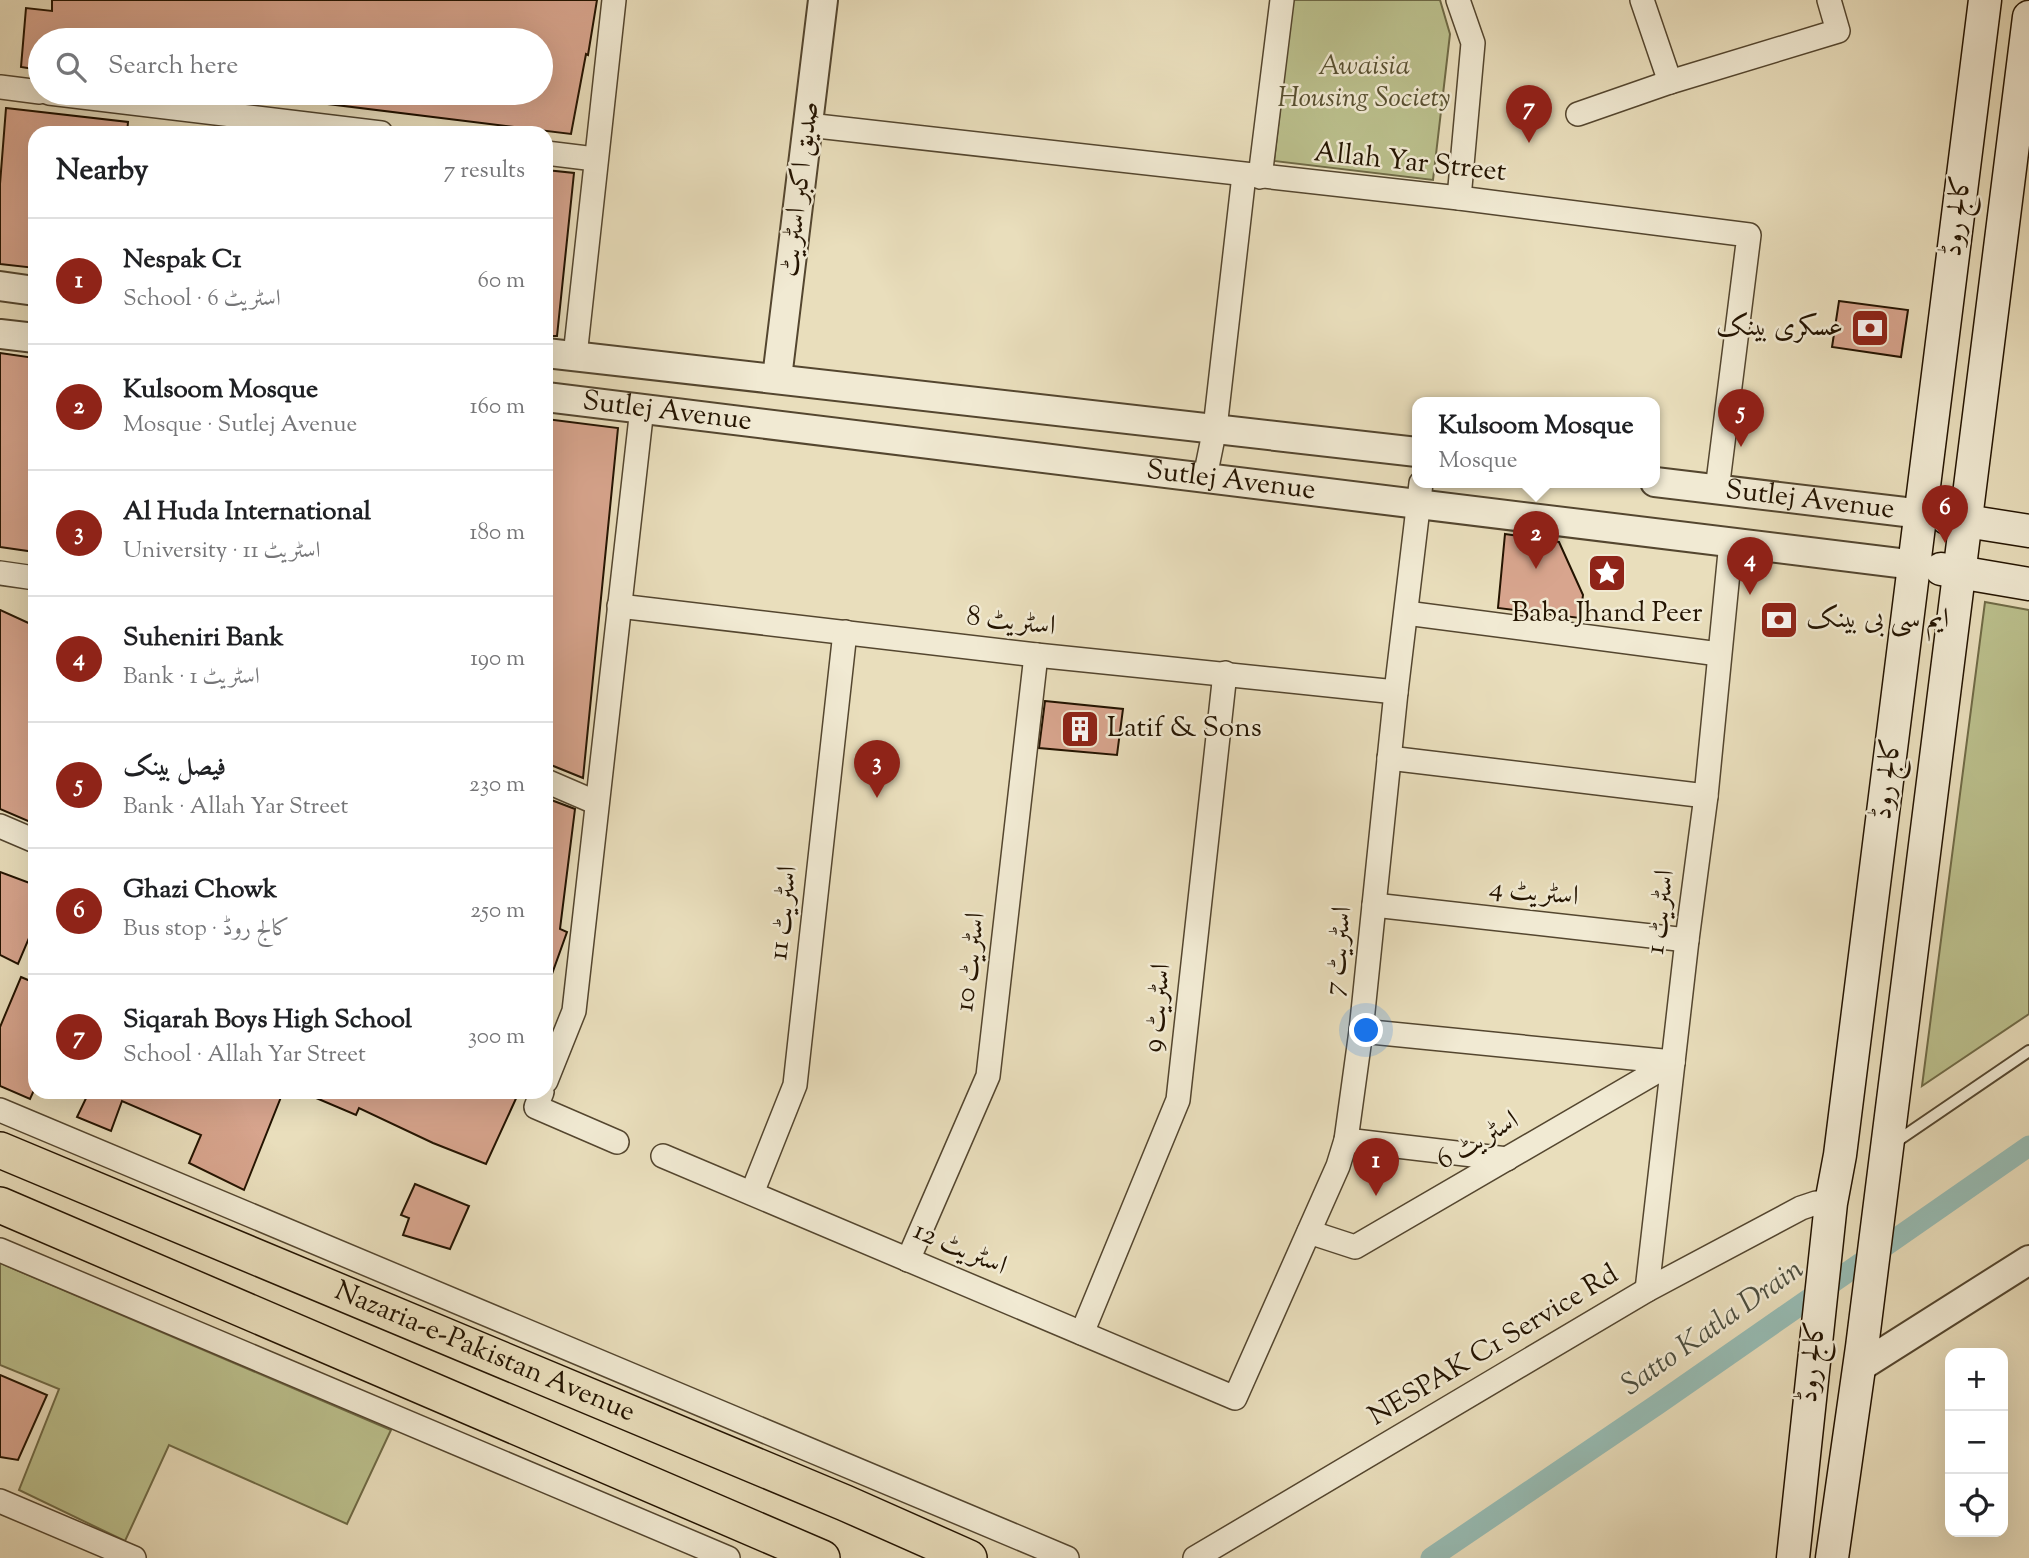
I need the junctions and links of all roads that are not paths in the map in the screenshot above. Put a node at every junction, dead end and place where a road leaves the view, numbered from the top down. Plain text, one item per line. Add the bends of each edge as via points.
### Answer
1 (614, 0) edge
2 (823, 0) edge
3 (1282, 0) edge
4 (1458, 0) edge
5 (1642, 0) edge
6 (1829, 0) edge
7 (1985, 0) edge
8 (2029, 17) edge
9 (1670, 82) junction
10 (0, 87) edge
11 (28, 90) edge
12 (149, 105) edge
13 (1578, 114) dead end
14 (808, 125) junction
15 (323, 126) edge
16 (553, 154) edge
17 (595, 159) junction
18 (1252, 176) junction
19 (1459, 198) junction
20 (0, 286) edge
21 (28, 290) edge
22 (0, 334) edge
23 (28, 337) edge
24 (553, 353) edge
25 (575, 356) junction
26 (777, 378) junction
27 (553, 398) edge
28 (642, 408) junction
29 (1215, 428) junction
30 (1412, 452) edge
31 (1205, 477) junction
32 (1660, 483) edge
33 (1717, 490) junction
34 (1420, 493) edge
35 (1922, 514) junction
36 (1968, 521) junction
37 (2029, 531) edge
38 (1731, 542) junction
39 (1915, 565) junction
40 (1961, 572) junction
41 (0, 573) edge
42 (28, 577) edge
43 (2029, 584) edge
44 (619, 606) junction
45 (1406, 613) junction
46 (845, 632) junction
47 (1719, 654) junction
48 (1036, 655) junction
49 (1225, 673) junction
50 (1396, 692) junction
51 (1389, 758) junction
52 (553, 784) edge
53 (1706, 796) junction
54 (597, 803) junction
55 (0, 826) edge
56 (28, 838) edge
57 (1374, 905) junction
58 (1687, 940) junction
59 (1361, 1031) junction
60 (2029, 1051) edge
61 (553, 1056) edge
62 (1674, 1062) junction
63 (539, 1099) edge
64 (0, 1110) edge
65 (1346, 1140) junction
66 (617, 1142) dead end
67 (1886, 1148) junction
68 (0, 1150) edge
69 (663, 1156) dead end
70 (1507, 1159) junction
71 (0, 1167) edge
72 (48, 1170) junction
73 (0, 1190) edge
74 (752, 1193) junction
75 (1824, 1203) junction
76 (0, 1205) edge
77 (40, 1223) junction
78 (1309, 1232) junction
79 (0, 1250) edge
80 (908, 1260) junction
81 (2029, 1260) edge
82 (1647, 1290) junction
83 (1082, 1333) junction
84 (1861, 1357) junction
85 (1235, 1398) joint
86 (0, 1501) edge
87 (134, 1558) edge
88 (728, 1558) edge
89 (822, 1558) edge
90 (969, 1558) edge
91 (1067, 1558) edge
92 (1195, 1558) edge
93 (1793, 1558) edge
94 (1832, 1558) edge

1 - 17 street
2 - 14 street, صدیق اکبر اسٹریٹ
3 - 18 street
4 - 19 street via 1473,43
5 - 9 street
6 - 9 street via 1838,31
7 - 35 main road, کالج روڈ
8 - 36 main road, کالج روڈ
9 - 13 street
10 - 11 street
12 - 15 street
14 - 18 street, Allah Yar Street
14 - 26 street, صدیق اکبر اسٹریٹ
16 - 17 street
17 - 25 street
18 - 19 street, Allah Yar Street
18 - 29 street
19 - 33 street, Allah Yar Street via 1749,235
20 - 21 street
22 - 23 street
24 - 25 street, Sutlej Avenue
25 - 26 street, Sutlej Avenue
26 - 29 street, Sutlej Avenue
27 - 28 street, Sutlej Avenue
28 - 31 street, Sutlej Avenue
28 - 44 street
29 - 30 street, Sutlej Avenue
29 - 31 street
31 - 34 street, Sutlej Avenue
32 - 33 street, Sutlej Avenue
33 - 35 street, Sutlej Avenue
34 - 38 street, Sutlej Avenue
34 - 45 street, اسٹریٹ 7
35 - 36 main road
35 - 39 main road, کالج روڈ
36 - 37 main road
36 - 40 main road, کالج روڈ
38 - 39 street, Sutlej Avenue
38 - 47 street, اسٹریٹ 1
39 - 40 main road
39 - 75 main road, کالج روڈ via 1840,1155
40 - 43 main road
40 - 67 main road, کالج روڈ
41 - 42 street
44 - 46 street, اسٹریٹ 8
44 - 54 street
45 - 47 street
45 - 50 street, اسٹریٹ 7
46 - 48 street, اسٹریٹ 8
46 - 74 street, اسٹریٹ 11 via 794,1085
47 - 53 street, اسٹریٹ 1
48 - 49 street, اسٹریٹ 8
48 - 80 street, اسٹریٹ 10 via 988,1076
49 - 50 street, اسٹریٹ 8
49 - 83 street, اسٹریٹ 9 via 1178,1100
50 - 51 street, اسٹریٹ 7
51 - 53 street
51 - 57 street, اسٹریٹ 7
52 - 54 street
53 - 58 street, اسٹریٹ 1
54 - 61 street via 574,1012
55 - 56 street
57 - 58 street, اسٹریٹ 4
57 - 59 street, اسٹریٹ 7
58 - 62 street, اسٹریٹ 1
59 - 62 street
59 - 65 street, اسٹریٹ 7
60 - 67 lane
62 - 70 street, اسٹریٹ 6
62 - 82 street, اسٹریٹ 1
63 - 66 street via 536,1107
64 - 91 street
65 - 70 street
65 - 78 street, اسٹریٹ 7
67 - 84 main road, کالج روڈ
68 - 72 main road, Nazaria-e-Pakistan Avenue
69 - 74 street, اسٹریٹ 12
70 - 78 street, اسٹریٹ 6 via 1355,1247
71 - 72 main road via 23,1176
72 - 90 main road, Nazaria-e-Pakistan Avenue
73 - 77 main road via 20,1199
74 - 80 street, اسٹریٹ 12
75 - 82 street, NESPAK C1 Service Rd via 1801,1208
75 - 93 main road, کالج روڈ
76 - 77 main road, Nazaria-e-Pakistan Avenue
77 - 89 main road, Nazaria-e-Pakistan Avenue
78 - 85 street, اسٹریٹ 7
79 - 88 street
80 - 83 street, اسٹریٹ 12
81 - 84 street
82 - 92 street, NESPAK C1 Service Rd
83 - 85 street, اسٹریٹ 12
84 - 94 main road, کالج روڈ
86 - 87 street

